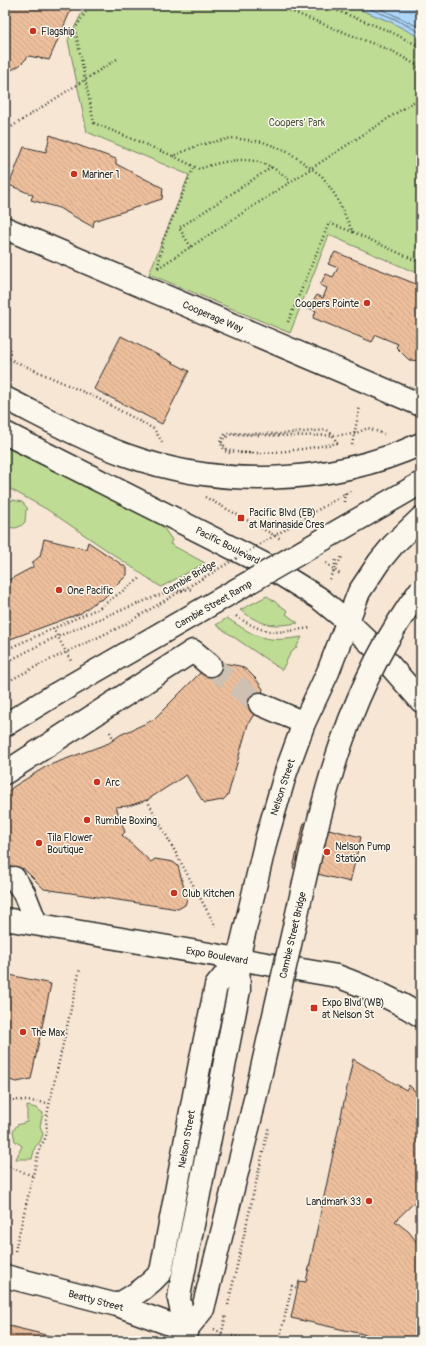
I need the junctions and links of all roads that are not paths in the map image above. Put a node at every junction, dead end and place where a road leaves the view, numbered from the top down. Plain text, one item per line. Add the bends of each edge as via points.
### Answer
1 (5, 228) edge
2 (5, 398) edge
3 (421, 405) edge
4 (5, 433) edge
5 (421, 444) edge
6 (421, 482) edge
7 (421, 518) edge
8 (421, 589) edge
9 (347, 621) junction
10 (210, 666) tunnel mouth
11 (421, 701) edge
12 (260, 704) tunnel mouth
13 (304, 723) junction
14 (5, 725) edge
15 (5, 773) edge
16 (14, 878) dead end
17 (5, 919) edge
18 (36, 923) junction
19 (238, 959) junction
20 (421, 1016) edge
21 (5, 1276) edge
22 (117, 1305) junction
23 (185, 1335) edge

1 - 3 main road, Cooperage Way
2 - 5 main road, bridge via 93,442 126,455 174,468 230,477 301,476 336,471 371,463
4 - 9 main road, Pacific Boulevard via 264,564 320,598
6 - 14 main road, Cambie Street Ramp, bridge
7 - 9 main road, Nelson Street via 379,562 359,592
8 - 23 main road, Cambie Street Bridge, bridge via 404,611 369,672 332,766 252,1112 205,1297 202,1308
9 - 11 main road, Pacific Boulevard via 373,646
9 - 13 main road, Nelson Street via 328,672
10 - 15 main road via 193,651
12 - 13 main road
13 - 19 main road, Nelson Street via 266,840
16 - 18 main road via 24,893
17 - 18 main road, Expo Boulevard
18 - 19 main road, Expo Boulevard
19 - 20 main road, Expo Boulevard via 337,976 388,998
19 - 22 main road, Nelson Street via 216,986 161,1272 152,1283
19 - 23 main road, Nelson Street via 239,990 180,1291
21 - 22 main road, Beatty Street
22 - 23 main road, Beatty Street

